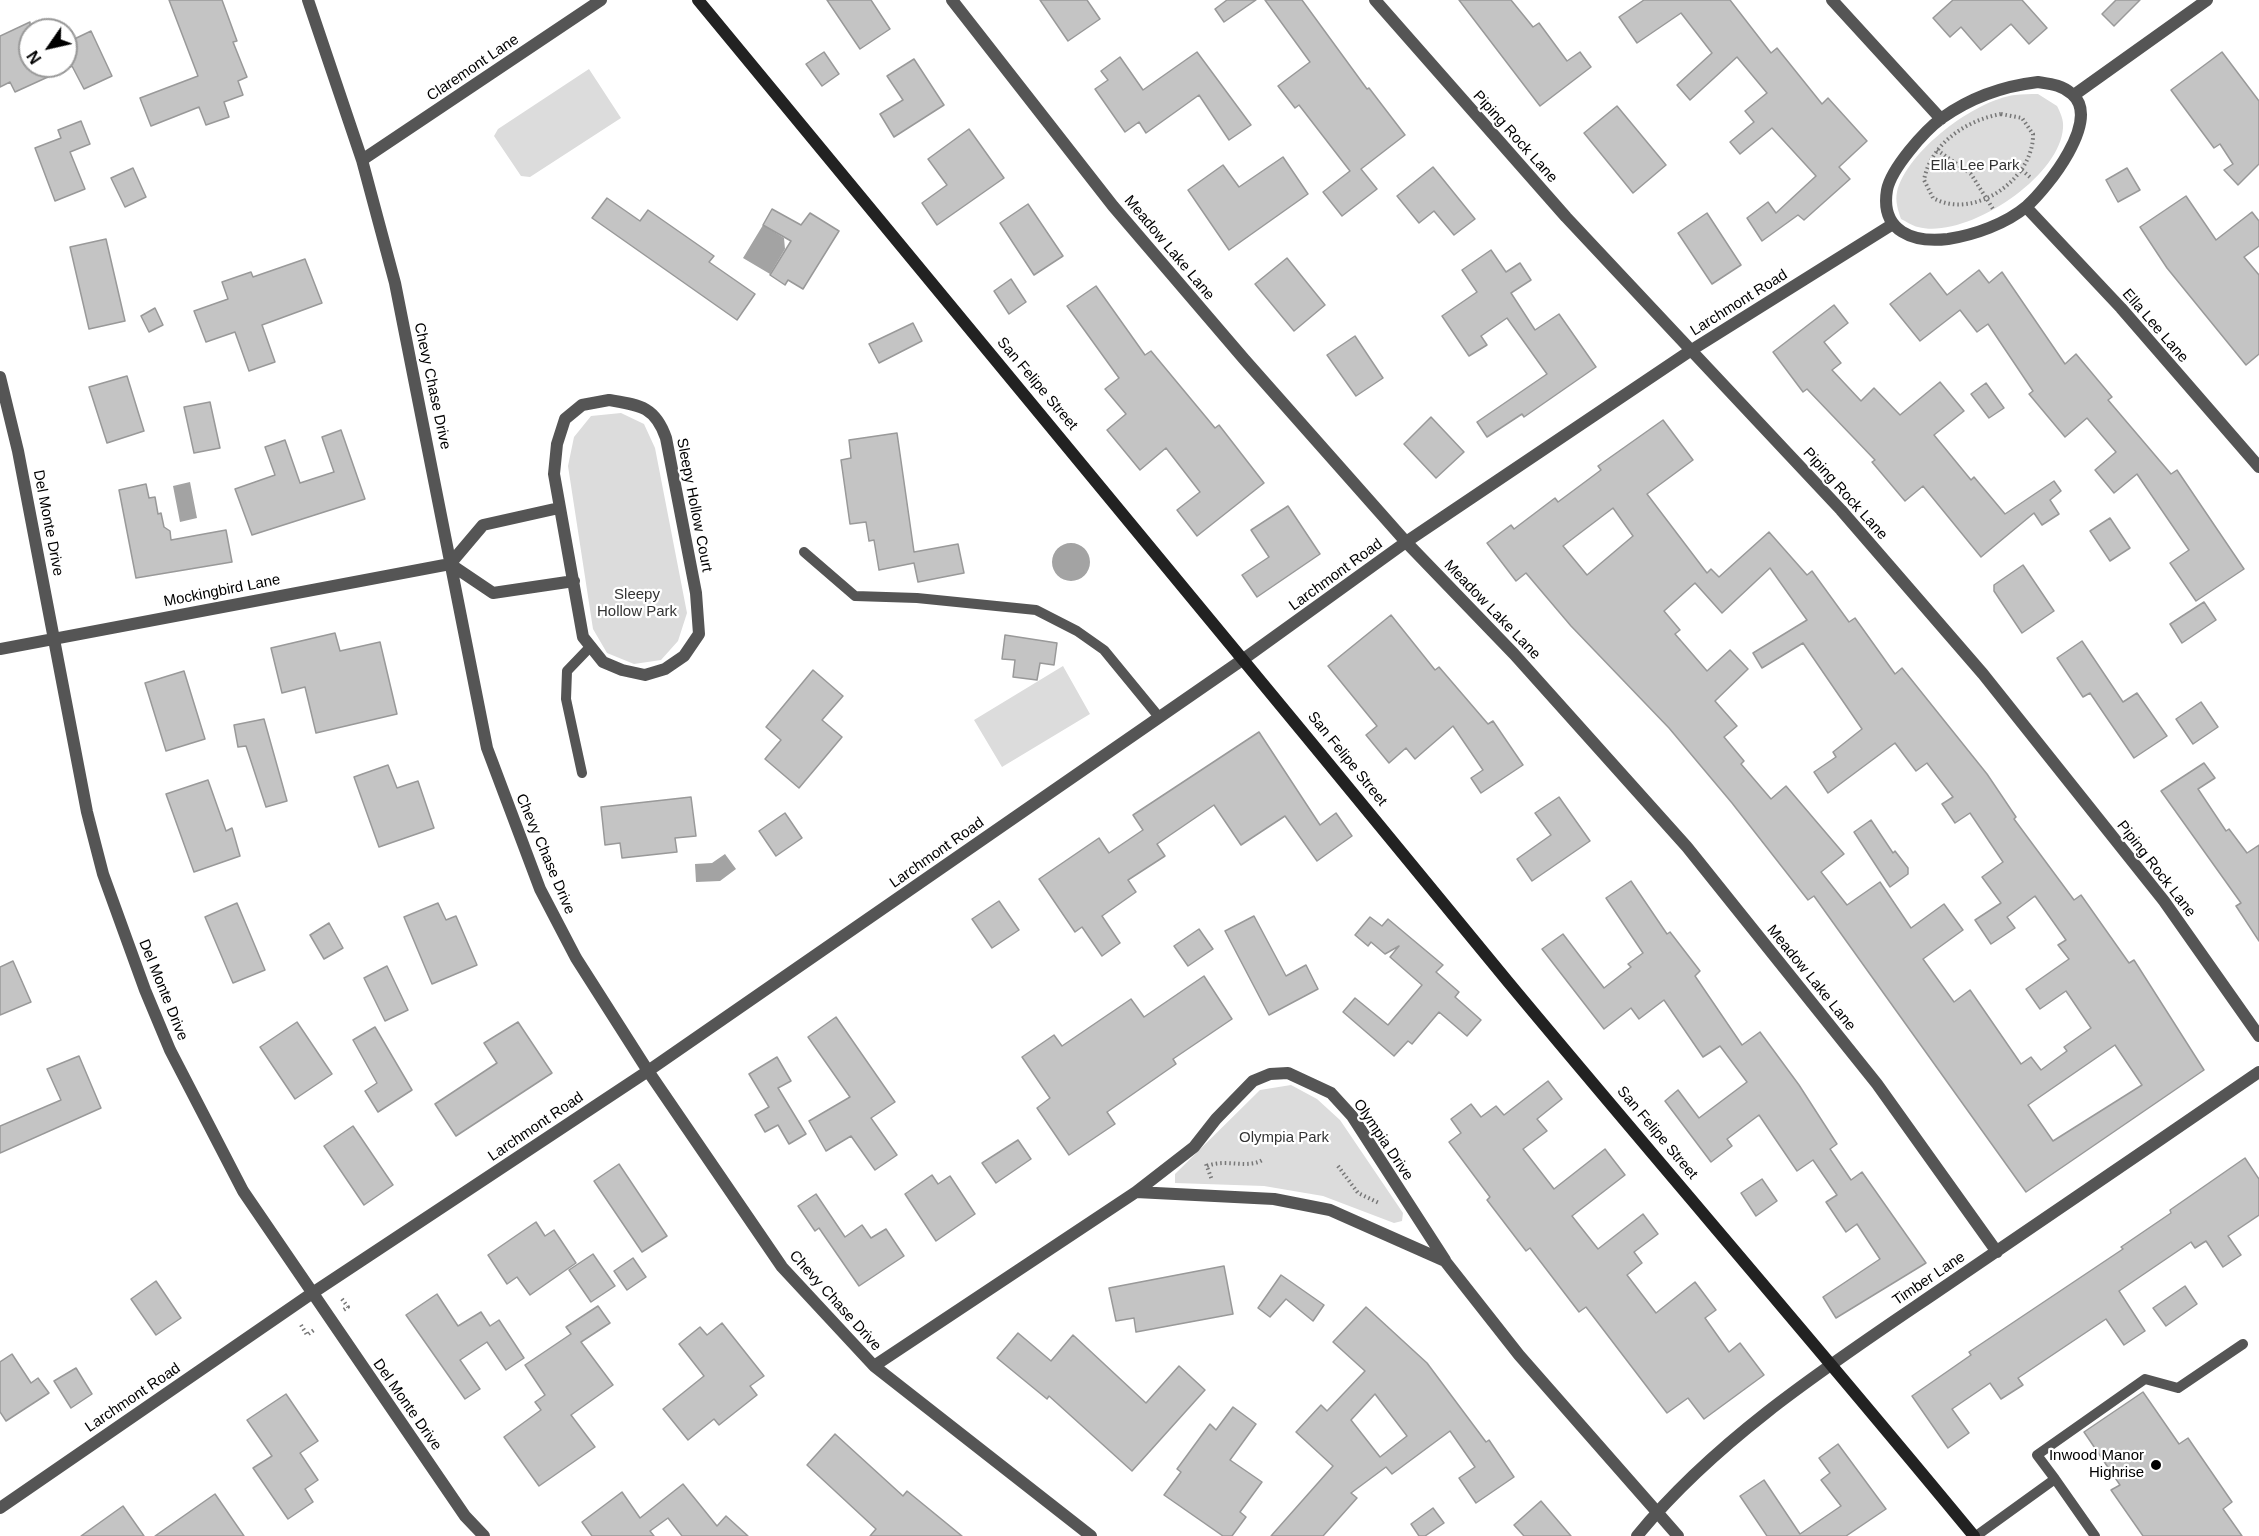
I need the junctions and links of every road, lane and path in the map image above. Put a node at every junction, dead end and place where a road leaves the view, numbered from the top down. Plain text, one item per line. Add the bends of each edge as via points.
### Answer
1 (308, 0) edge
2 (602, 0) edge
3 (698, 0) edge
4 (952, 0) edge
5 (1375, 0) edge
6 (1832, 0) edge
7 (2207, 0) edge
8 (2074, 95) junction
9 (1941, 119) junction
10 (1930, 143) dead end
11 (1937, 150) junction
12 (362, 160) junction
13 (2022, 170) junction
14 (2031, 178) dead end
15 (1987, 198) junction
16 (2026, 207) junction
17 (1993, 208) dead end
18 (1893, 224) junction
19 (1690, 351) junction
20 (0, 377) edge
21 (2259, 467) edge
22 (559, 508) junction
23 (1406, 542) junction
24 (804, 552) dead end
25 (450, 564) junction
26 (574, 581) junction
27 (56, 638) junction
28 (591, 646) junction
29 (0, 649) edge
30 (1245, 658) junction
31 (1160, 717) junction
32 (582, 773) dead end
33 (2259, 1036) edge
34 (648, 1071) junction
35 (2259, 1072) edge
36 (1194, 1147) junction
37 (1264, 1159) dead end
38 (1207, 1166) junction
39 (1338, 1166) dead end
40 (1398, 1189) junction
41 (1136, 1192) junction
42 (1213, 1196) junction
43 (1379, 1203) junction
44 (1370, 1227) junction
45 (1997, 1252) junction
46 (1445, 1261) junction
47 (311, 1294) junction
48 (342, 1299) dead end
49 (348, 1307) dead end
50 (301, 1325) dead end
51 (314, 1330) dead end
52 (2243, 1344) dead end
53 (1832, 1363) junction
54 (874, 1366) junction
55 (2055, 1479) junction
56 (0, 1508) edge
57 (1656, 1512) junction
58 (484, 1536) edge
59 (1091, 1536) edge
60 (1636, 1536) edge
61 (1678, 1536) edge
62 (1975, 1536) edge
63 (2095, 1536) edge

1 - 12 street, Chevy Chase Drive
2 - 12 street, Claremont Lane
3 - 30 main road, San Felipe Street
4 - 23 street, Meadow Lake Lane via 1113,206
5 - 19 street, Piping Rock Lane
6 - 9 street
7 - 8 street
8 - 9 street via 2059,86 2038,82 2011,85
8 - 16 street via 2080,111 2079,129 2069,153 2050,182
9 - 18 street via 1900,164 1887,188
10 - 11 path
11 - 13 path via 1959,130 1979,120 2001,114 2022,118 2033,134 2031,154
11 - 15 path via 1971,174
11 - 15 path via 1924,180 1934,198 1956,205
12 - 25 street, Chevy Chase Drive via 395,283
13 - 14 path
13 - 15 path
15 - 17 path
16 - 18 street via 1997,225 1956,238 1926,241 1908,236
16 - 21 street, Ella Lee Lane via 2121,308
18 - 19 street, Larchmont Road
19 - 23 street, Larchmont Road
19 - 33 street, Piping Rock Lane via 1841,510 1983,675 2164,901
20 - 27 street, Del Monte Drive
22 - 25 street via 483,525
22 - 26 street, Sleepy Hollow Court
22 - 28 street, Sleepy Hollow Court via 554,474 565,419 582,405 609,400 642,406 660,420 696,593 699,634 684,656 665,669 645,675 603,662
23 - 30 street, Larchmont Road
23 - 45 street, Meadow Lake Lane via 1514,654 1687,847 1877,1084
24 - 31 lane via 855,596 1036,610 1104,650
25 - 26 street via 493,593
25 - 27 street, Mockingbird Lane
25 - 34 street, Chevy Chase Drive via 488,748 517,831 540,889 576,958
26 - 28 street, Sleepy Hollow Court via 583,637
27 - 29 street, Mockingbird Lane
27 - 47 street, Del Monte Drive via 92,833 141,980 170,1050 243,1191
28 - 32 lane via 567,671 566,699
30 - 31 street, Larchmont Road
30 - 53 main road, San Felipe Street via 1512,986
31 - 34 street, Larchmont Road
34 - 47 street, Larchmont Road
34 - 54 street, Chevy Chase Drive via 782,1267
35 - 45 street, Timber Lane
36 - 38 path
36 - 40 street, Olympia Drive via 1253,1081 1270,1074 1288,1073 1331,1093 1352,1116
36 - 41 street, Olympia Drive
37 - 38 path via 1251,1165 1230,1161
38 - 42 path
39 - 43 path via 1358,1193
40 - 43 path
40 - 46 street, Olympia Drive
41 - 42 street, Olympia Drive
41 - 54 street, Olympia Drive
42 - 44 street, Olympia Drive via 1274,1199 1330,1210
43 - 44 path
44 - 46 street, Olympia Drive
45 - 53 street, Timber Lane
46 - 57 street, Olympia Drive via 1519,1355
47 - 56 street, Larchmont Road
47 - 58 street, Del Monte Drive via 465,1516
48 - 49 path
50 - 51 path via 308,1335
52 - 55 lane via 2178,1388 2145,1379 2037,1455
53 - 57 street, Timber Lane via 1758,1421
53 - 62 main road, San Felipe Street
54 - 59 street, Chevy Chase Drive
55 - 62 lane
55 - 63 lane
57 - 60 street, Timber Lane
57 - 61 street, Olympia Drive

